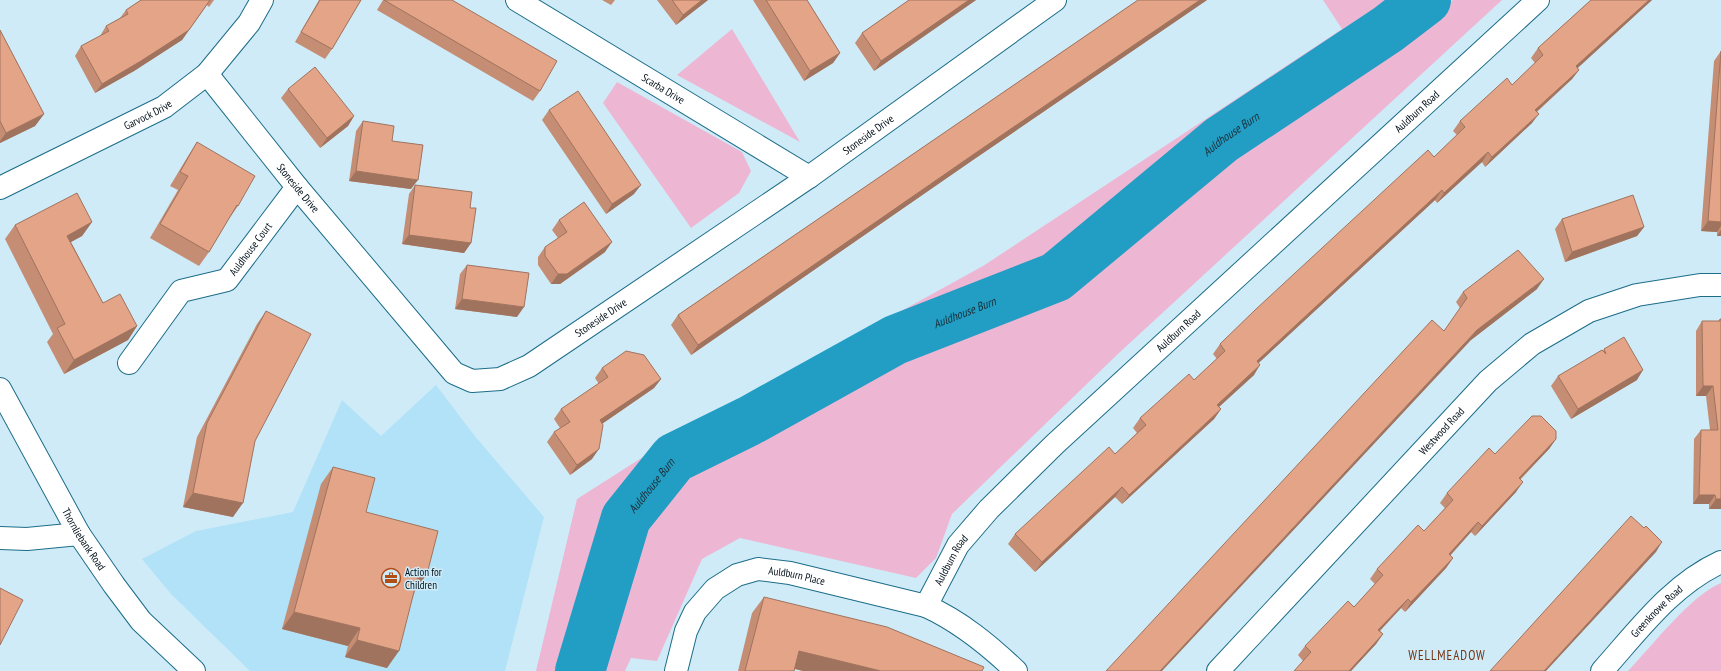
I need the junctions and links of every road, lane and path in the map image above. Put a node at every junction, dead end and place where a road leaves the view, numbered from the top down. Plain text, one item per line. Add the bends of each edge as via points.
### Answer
1 (262, 0) edge
2 (517, 0) edge
3 (1055, 0) edge
4 (1538, 0) edge
5 (207, 74) junction
6 (809, 177) junction
7 (297, 187) junction
8 (0, 188) edge
9 (1721, 285) edge
10 (129, 362) dead end
11 (0, 389) edge
12 (79, 534) junction
13 (0, 538) edge
14 (1721, 562) edge
15 (926, 606) junction
16 (194, 671) edge
17 (676, 671) edge
18 (1016, 671) edge
19 (1218, 671) edge
20 (1602, 671) edge

1 - 5 street, Garvock Drive via 249,23
2 - 6 street, Scarba Drive
3 - 6 street, Stoneside Drive
4 - 15 street, Auldburn Road via 1000,498 958,545
5 - 7 street, Stoneside Drive
5 - 8 street, Garvock Drive via 164,107
6 - 7 street, Stoneside Drive via 528,366 500,379 472,381 454,373
7 - 10 street, Auldhouse Court via 227,280 181,291
9 - 19 street, Westwood Road via 1700,285 1637,295 1589,311 1532,344 1488,381
11 - 12 street, Thornliebank Road
12 - 13 street via 27,539
12 - 16 street, Thornliebank Road via 141,621
14 - 20 street, Greenknowe Road via 1688,580 1666,600
15 - 17 street, Auldburn Place via 790,573 758,569 737,575 715,589 695,612 686,631
15 - 18 street via 947,616 980,638

